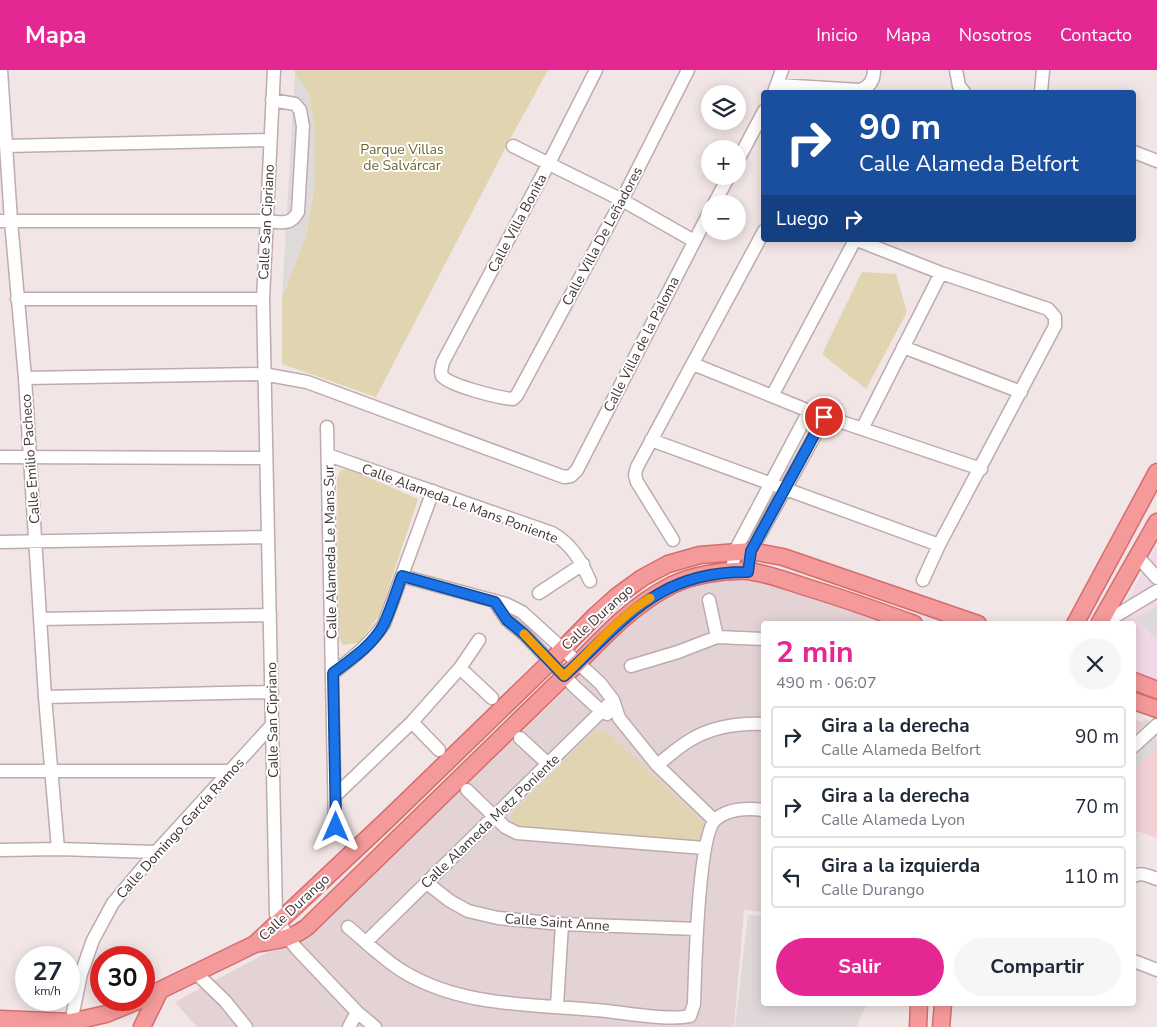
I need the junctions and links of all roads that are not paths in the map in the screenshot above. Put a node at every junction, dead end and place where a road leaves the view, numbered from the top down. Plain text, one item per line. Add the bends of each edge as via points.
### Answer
1 (1, 70) edge
2 (274, 70) edge
3 (596, 70) edge
4 (688, 70) edge
5 (782, 70) edge
6 (874, 70) edge
7 (956, 70) edge
8 (1043, 70) edge
9 (776, 89) edge
10 (962, 90) edge
11 (1041, 90) edge
12 (272, 100) junction
13 (761, 117) edge
14 (270, 140) junction
15 (746, 145) edge
16 (6, 146) junction
17 (513, 146) dead end
18 (1136, 153) edge
19 (1157, 160) edge
20 (549, 163) junction
21 (622, 200) junction
22 (6, 221) edge
23 (267, 221) junction
24 (701, 228) edge
25 (761, 237) edge
26 (694, 241) junction
27 (855, 242) edge
28 (861, 242) edge
29 (941, 273) junction
30 (17, 299) junction
31 (262, 299) junction
32 (903, 347) junction
33 (693, 364) junction
34 (263, 374) junction
35 (25, 378) junction
36 (1021, 392) junction
37 (772, 396) junction
38 (513, 399) joint
39 (809, 411) junction
40 (824, 417) junction
41 (327, 427) dead end
42 (862, 429) junction
43 (651, 440) junction
44 (328, 455) junction
45 (0, 457) edge
46 (29, 457) junction
47 (266, 458) junction
48 (981, 469) junction
49 (1157, 472) edge
50 (769, 484) junction
51 (785, 490) junction
52 (433, 491) junction
53 (1157, 522) edge
54 (268, 537) junction
55 (673, 540) dead end
56 (0, 542) edge
57 (35, 542) junction
58 (939, 545) junction
59 (743, 551) junction
60 (1138, 557) junction
61 (583, 564) junction
62 (740, 571) junction
63 (402, 576) junction
64 (1157, 578) edge
65 (923, 580) dead end
66 (590, 581) dead end
67 (1157, 591) edge
68 (539, 593) dead end
69 (708, 600) dead end
70 (495, 602) junction
71 (270, 616) junction
72 (40, 619) junction
73 (906, 621) edge
74 (969, 621) edge
75 (1077, 621) edge
76 (1103, 621) edge
77 (1106, 621) edge
78 (534, 622) junction
79 (524, 634) junction
80 (717, 637) junction
81 (761, 639) edge
82 (479, 640) dead end
83 (563, 648) junction
84 (550, 662) junction
85 (578, 662) junction
86 (631, 666) dead end
87 (460, 668) junction
88 (333, 673) junction
89 (564, 676) junction
90 (1136, 682) edge
91 (1157, 690) edge
92 (272, 692) junction
93 (45, 697) junction
94 (492, 698) dead end
95 (612, 700) junction
96 (1136, 703) edge
97 (1157, 709) edge
98 (600, 711) junction
99 (619, 718) junction
100 (412, 722) junction
101 (761, 724) edge
102 (1157, 724) edge
103 (272, 725) junction
104 (520, 738) dead end
105 (1136, 742) edge
106 (439, 750) dead end
107 (548, 764) junction
108 (657, 765) junction
109 (0, 771) edge
110 (230, 771) junction
111 (52, 772) junction
112 (467, 790) dead end
113 (336, 795) junction
114 (761, 810) edge
115 (494, 816) junction
116 (714, 820) junction
117 (336, 827) dead end
118 (704, 848) junction
119 (58, 849) junction
120 (0, 850) edge
121 (156, 852) junction
122 (1136, 875) edge
123 (1157, 879) edge
124 (426, 883) junction
125 (279, 923) junction
126 (562, 924) junction
127 (348, 927) dead end
128 (697, 929) junction
129 (288, 938) junction
130 (366, 942) junction
131 (256, 944) junction
132 (1136, 962) edge
133 (1157, 970) edge
134 (196, 973) junction
135 (155, 994) edge
136 (557, 1006) junction
137 (919, 1006) edge
138 (943, 1006) edge
139 (114, 1011) edge
140 (126, 1011) edge
141 (145, 1011) edge
142 (357, 1012) junction
143 (10, 1022) edge
144 (71, 1022) junction
145 (142, 1027) edge
146 (246, 1027) edge
147 (349, 1027) edge
148 (375, 1027) edge
149 (918, 1027) edge
150 (941, 1027) edge

1 - 16 street, Calle Emilio Pacheco
2 - 12 street, Calle San Cipriano
3 - 20 street, Calle Villa Bonita
4 - 21 street, Calle Villa De Leñadores
5 - 9 street
6 - 9 street via 872,81 867,88 860,90
7 - 10 street
8 - 11 street
12 - 14 street, Calle San Cipriano
12 - 23 street via 295,104 300,110 303,126 298,212 289,222
13 - 15 street
14 - 16 street
14 - 23 street, Calle San Cipriano
16 - 22 street, Calle Emilio Pacheco
17 - 20 street
18 - 19 street
20 - 21 street
20 - 38 street, Calle Villa Bonita via 441,371 451,383
21 - 26 street
21 - 38 street, Calle Villa De Leñadores
22 - 23 street
22 - 30 street, Calle Emilio Pacheco
23 - 31 street, Calle San Cipriano
24 - 26 street, Calle Villa de la Paloma
25 - 33 street
26 - 34 street, Calle Villa de la Paloma via 577,470 571,476 564,477 307,382
27 - 37 street
28 - 29 street
29 - 32 street
29 - 36 street via 1048,309 1054,317 1055,326
30 - 31 street
30 - 35 street, Calle Emilio Pacheco
31 - 34 street, Calle San Cipriano
32 - 36 street
32 - 42 street
33 - 37 street
33 - 43 street
34 - 35 street
34 - 47 street, Calle San Cipriano
35 - 46 street, Calle Emilio Pacheco
36 - 48 street
37 - 39 street
39 - 40 street
39 - 50 street
40 - 42 street
40 - 51 street
41 - 44 street, Calle Alameda Le Mans Sur
42 - 48 street
43 - 50 street
43 - 55 street via 635,475
44 - 52 street, Calle Alameda Le Mans Poniente
44 - 88 street, Calle Alameda Le Mans Sur
45 - 46 street
46 - 47 street
46 - 57 street, Calle Emilio Pacheco
47 - 54 street, Calle San Cipriano
48 - 58 street
49 - 75 main road
50 - 51 street
50 - 59 street
51 - 58 street
51 - 59 street
52 - 61 street, Calle Alameda Le Mans Poniente via 552,533 570,546
52 - 63 street
53 - 60 main road
54 - 57 street
54 - 71 street, Calle San Cipriano
56 - 57 street
57 - 72 street, Calle Emilio Pacheco
58 - 65 street
59 - 62 street
59 - 74 main road, Calle Durango via 783,557
59 - 83 main road, Calle Durango via 700,555 668,564 642,578 616,597
60 - 64 street
60 - 76 main road
61 - 66 street, Calle Alameda Le Mans Poniente
61 - 68 street
62 - 73 main road, Calle Durango via 776,577
62 - 85 main road, Calle Durango via 702,576 673,585 644,602
63 - 70 street
63 - 88 street via 384,624 373,640
67 - 77 street
69 - 80 street
70 - 78 street via 513,606
70 - 79 street via 507,620
71 - 72 street
71 - 92 street, Calle San Cipriano
72 - 93 street, Calle Emilio Pacheco
78 - 79 street
78 - 83 street
79 - 84 street
80 - 81 street
80 - 86 street
82 - 87 street
83 - 84 main road, Calle Durango
83 - 85 street
84 - 89 street
84 - 125 main road, Calle Durango
85 - 89 main road, Calle Durango
85 - 95 street
87 - 94 street
87 - 100 street
88 - 113 street, Calle Alameda Le Mans Sur
89 - 98 street
89 - 129 main road, Calle Durango via 307,927
90 - 91 main road
92 - 93 street
92 - 103 street, Calle San Cipriano
93 - 111 street, Calle Emilio Pacheco
95 - 98 street, Calle Alameda Metz Poniente
95 - 99 street
96 - 97 main road
98 - 99 street
98 - 107 street, Calle Alameda Metz Poniente
99 - 108 street
100 - 106 street
100 - 113 street
101 - 108 street via 721,727 692,739
102 - 105 street
103 - 110 street, Calle Domingo García Ramos
103 - 125 street, Calle San Cipriano
104 - 107 street
107 - 115 street, Calle Alameda Metz Poniente
108 - 116 street
109 - 111 street
110 - 111 street
110 - 121 street, Calle Domingo García Ramos
111 - 119 street, Calle Emilio Pacheco
112 - 115 street
113 - 117 street, Calle Alameda Le Mans Sur
114 - 116 street via 742,808
115 - 118 street via 517,833
115 - 124 street, Calle Alameda Metz Poniente
116 - 118 street
118 - 128 street
119 - 120 street
119 - 121 street
121 - 144 street, Calle Domingo García Ramos via 114,903 93,940 81,974
122 - 123 street
124 - 126 street, Calle Saint Anne via 468,911 498,918
124 - 130 street, Calle Alameda Metz Poniente
125 - 129 street, Calle San Cipriano
125 - 131 main road, Calle Durango
126 - 128 street, Calle Saint Anne
126 - 136 street
127 - 130 street
128 - 136 street via 694,1004 690,1016 682,1018
129 - 131 main road, Calle Durango
129 - 142 street, Calle San Cipriano
130 - 136 street via 402,972 449,992 497,1003
131 - 134 main road, Calle Durango
132 - 133 street
134 - 135 main road, Calle Durango
134 - 146 street
137 - 149 main road
138 - 150 main road
139 - 144 main road, Calle Durango
140 - 145 main road
141 - 145 main road
142 - 147 street
142 - 148 street, Calle San Cipriano
143 - 144 main road, Calle Durango

